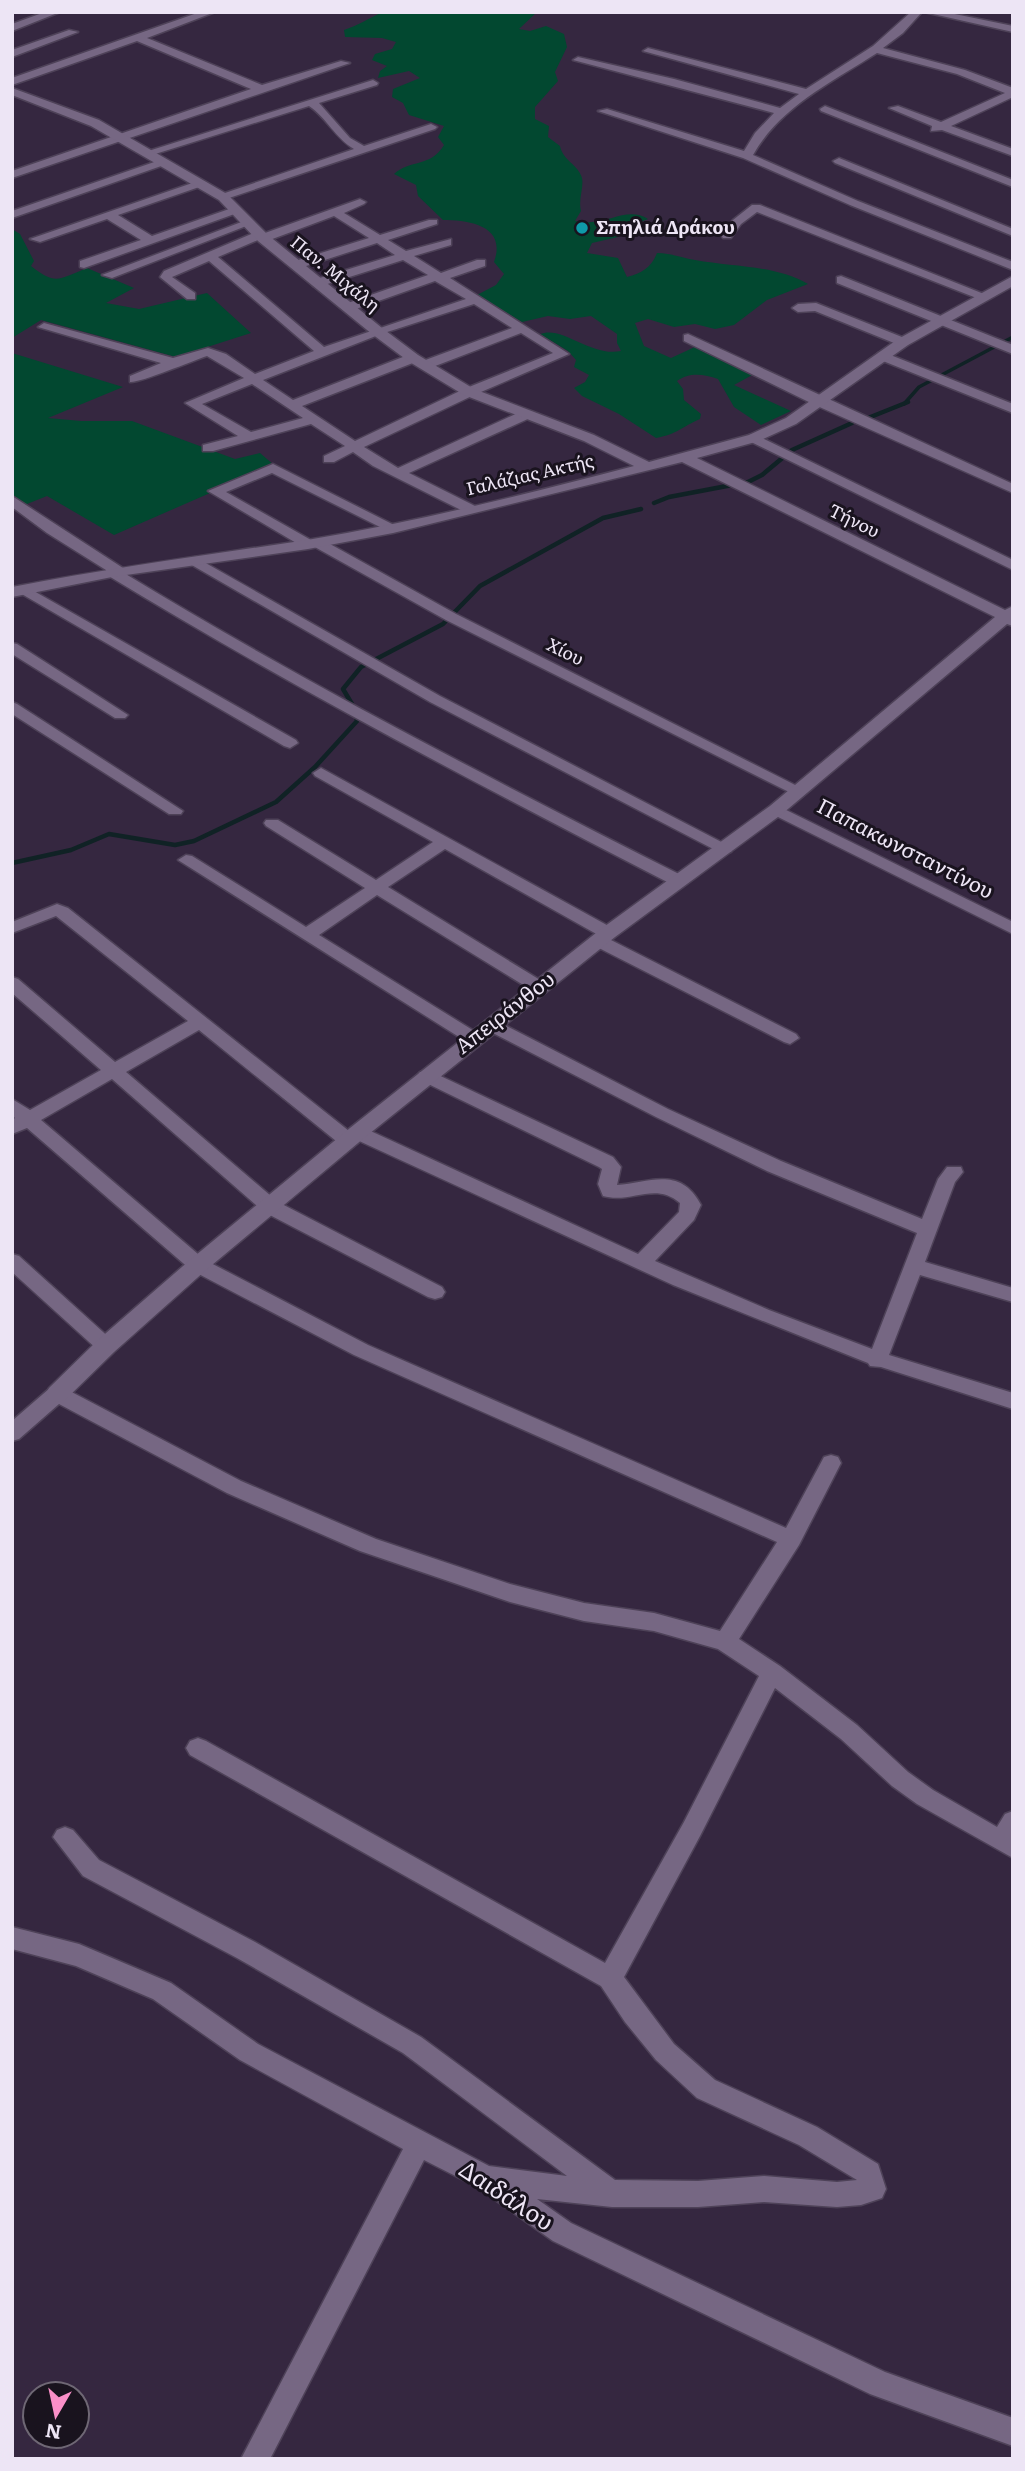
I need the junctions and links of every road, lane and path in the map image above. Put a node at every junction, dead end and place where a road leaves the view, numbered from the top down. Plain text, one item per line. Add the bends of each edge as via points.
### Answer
1 (55, 12) edge
2 (211, 12) edge
3 (918, 12) edge
4 (929, 12) edge
5 (12, 28) edge
6 (1013, 29) edge
7 (73, 32) dead end
8 (138, 38) junction
9 (876, 49) junction
10 (648, 51) dead end
11 (12, 54) edge
12 (578, 60) dead end
13 (345, 63) dead end
14 (12, 82) edge
15 (373, 83) dead end
16 (261, 89) junction
17 (12, 91) edge
18 (808, 93) junction
19 (1013, 93) edge
20 (310, 102) junction
21 (894, 108) dead end
22 (825, 110) dead end
23 (603, 111) dead end
24 (782, 112) junction
25 (431, 127) dead end
26 (941, 127) junction
27 (121, 137) junction
28 (909, 143) junction
29 (361, 149) junction
30 (148, 153) junction
31 (1013, 153) edge
32 (747, 156) junction
33 (839, 161) dead end
34 (163, 162) junction
35 (12, 175) edge
36 (1011, 182) edge
37 (201, 183) junction
38 (223, 197) junction
39 (360, 202) dead end
40 (236, 210) junction
41 (335, 212) junction
42 (12, 215) edge
43 (109, 215) junction
44 (248, 222) junction
45 (433, 222) dead end
46 (1013, 233) edge
47 (727, 235) dead end
48 (262, 237) junction
49 (36, 239) dead end
50 (378, 239) junction
51 (150, 240) junction
52 (447, 242) dead end
53 (210, 256) junction
54 (407, 256) junction
55 (481, 263) dead end
56 (84, 264) dead end
57 (296, 265) junction
58 (1013, 266) edge
59 (108, 275) dead end
60 (438, 277) junction
61 (1013, 280) edge
62 (841, 281) dead end
63 (317, 283) junction
64 (191, 296) dead end
65 (983, 296) junction
66 (474, 300) junction
67 (349, 307) junction
68 (798, 308) dead end
69 (940, 320) junction
70 (44, 327) dead end
71 (520, 329) junction
72 (377, 331) junction
73 (688, 338) dead end
74 (904, 342) junction
75 (1013, 350) edge
76 (322, 352) junction
77 (883, 356) junction
78 (413, 358) junction
79 (173, 362) junction
80 (425, 365) junction
81 (253, 378) junction
82 (135, 379) dead end
83 (469, 392) junction
84 (820, 402) junction
85 (294, 404) junction
86 (1013, 409) edge
87 (526, 415) junction
88 (314, 419) junction
89 (250, 437) junction
90 (754, 438) junction
91 (352, 446) junction
92 (208, 449) dead end
93 (686, 458) junction
94 (329, 459) dead end
95 (646, 466) junction
96 (398, 473) junction
97 (1013, 489) edge
98 (12, 500) edge
99 (470, 509) junction
100 (393, 528) junction
101 (312, 543) junction
102 (195, 561) junction
103 (1013, 566) edge
104 (115, 572) junction
105 (19, 591) edge
106 (1010, 617) edge
107 (12, 647) edge
108 (12, 707) edge
109 (120, 715) dead end
110 (290, 743) dead end
111 (321, 773) dead end
112 (799, 792) junction
113 (776, 810) junction
114 (175, 811) dead end
115 (272, 823) dead end
116 (445, 841) junction
117 (724, 848) junction
118 (186, 860) dead end
119 (679, 881) junction
120 (376, 886) junction
121 (12, 928) edge
122 (1013, 929) edge
123 (308, 934) junction
124 (603, 937) junction
125 (12, 983) edge
126 (539, 987) junction
127 (202, 1021) junction
128 (491, 1025) junction
129 (474, 1038) junction
130 (790, 1038) dead end
131 (113, 1071) junction
132 (426, 1076) junction
133 (12, 1105) edge
134 (20, 1124) edge
135 (352, 1137) junction
136 (954, 1172) dead end
137 (271, 1208) junction
138 (929, 1230) junction
139 (12, 1261) edge
140 (643, 1261) junction
141 (198, 1265) junction
142 (913, 1266) junction
143 (435, 1292) dead end
144 (1013, 1295) edge
145 (106, 1346) junction
146 (877, 1361) junction
147 (57, 1394) junction
148 (1013, 1401) edge
149 (12, 1433) edge
150 (831, 1462) dead end
151 (791, 1539) junction
152 (725, 1642) junction
153 (772, 1673) junction
154 (198, 1748) dead end
155 (1009, 1837) edge
156 (65, 1838) dead end
157 (12, 1938) edge
158 (610, 1978) junction
159 (418, 2144) junction
160 (486, 2178) junction
161 (612, 2194) junction
162 (1013, 2432) edge
163 (255, 2459) edge

1 - 5 street
2 - 8 street
3 - 9 street
4 - 6 street
7 - 11 street
8 - 14 street
8 - 16 street
9 - 18 street
9 - 19 street via 961,72
10 - 18 street
12 - 24 street
13 - 16 street
15 - 20 street
16 - 27 street
17 - 27 street, Παν. Μιχάλη
18 - 24 street
19 - 26 street
20 - 29 street via 346,140
20 - 30 street
21 - 26 street
22 - 28 street
23 - 32 street
24 - 32 street via 755,139
25 - 29 street
26 - 28 street
26 - 31 street
27 - 30 street, Παν. Μιχάλη
27 - 35 street
28 - 36 street
29 - 38 street
30 - 34 street, Παν. Μιχάλη
32 - 58 street
33 - 46 street
34 - 37 street, Παν. Μιχάλη
34 - 42 street
37 - 38 street, Παν. Μιχάλη
37 - 43 street
38 - 40 street, Παν. Μιχάλη
39 - 41 street
40 - 44 street, Παν. Μιχάλη
40 - 51 street
41 - 48 street
41 - 50 street
43 - 49 street
43 - 51 street
44 - 48 street, Παν. Μιχάλη
44 - 59 street
45 - 50 street
47 - 65 street via 756,207
48 - 53 street
48 - 57 street, Παν. Μιχάλη
50 - 54 street
50 - 57 street
51 - 56 street
52 - 54 street
53 - 64 street via 166,277
53 - 76 street
54 - 60 street
54 - 63 street
55 - 60 street
57 - 63 street, Παν. Μιχάλη
60 - 66 street
60 - 67 street
61 - 65 street, Γαλάζιας Ακτής
62 - 69 street
63 - 67 street, Παν. Μιχάλη
65 - 69 street, Γαλάζιας Ακτής
66 - 71 street
66 - 72 street
67 - 72 street, Παν. Μιχάλη
68 - 74 street via 816,307
69 - 74 street, Γαλάζιας Ακτής
69 - 75 street
70 - 79 street
71 - 80 street
71 - 83 street via 563,354
72 - 76 street
72 - 78 street, Παν. Μιχάλη
73 - 84 street
74 - 77 street, Γαλάζιας Ακτής
76 - 81 street
77 - 84 street, Γαλάζιας Ακτής
77 - 86 street
78 - 80 street, Παν. Μιχάλη
78 - 85 street
79 - 81 street via 208,352
79 - 82 street
80 - 83 street, Παν. Μιχάλη
81 - 85 street
81 - 89 street via 192,402
83 - 87 street, Παν. Μιχάλη
83 - 91 street
84 - 90 street, Γαλάζιας Ακτής
84 - 97 street
85 - 88 street
87 - 95 street, Παν. Μιχάλη via 590,438
87 - 96 street
88 - 89 street
88 - 91 street
89 - 92 street
90 - 93 street, Γαλάζιας Ακτής
90 - 103 street
91 - 94 street
91 - 96 street
93 - 95 street, Γαλάζιας Ακτής
93 - 106 street, Τήνου
95 - 99 street, Γαλάζιας Ακτής
96 - 99 street
98 - 104 street
99 - 100 street, Γαλάζιας Ακτής
100 - 101 street, Γαλάζιας Ακτής
100 - 101 street, Χίου via 274,468 215,491
101 - 102 street, Γαλάζιας Ακτής
101 - 112 street, Χίου
102 - 104 street, Γαλάζιας Ακτής
102 - 117 street via 435,699
104 - 105 street, Γαλάζιας Ακτής
104 - 119 street via 210,634 312,690
105 - 110 street
106 - 112 street, Απειράνθου via 919,687
107 - 109 street
108 - 114 street
111 - 116 street
112 - 113 street, Απειράνθου
113 - 117 street, Απειράνθου
113 - 122 street, Παπακωνσταντίνου
115 - 120 street
116 - 120 street
116 - 124 street
117 - 119 street, Απειράνθου
118 - 123 street
119 - 124 street, Απειράνθου
120 - 123 street
120 - 126 street
121 - 127 street via 57,909
123 - 129 street
124 - 126 street, Απειράνθου
124 - 130 street
125 - 131 street
126 - 128 street, Απειράνθου
127 - 131 street
127 - 135 street
128 - 129 street, Απειράνθου
128 - 138 street via 775,1166
129 - 132 street, Απειράνθου
131 - 134 street
131 - 137 street
132 - 135 street, Απειράνθου
132 - 140 street via 606,1161 612,1167 607,1184 610,1191 620,1193 656,1183 688,1198 687,1215
133 - 134 street
134 - 141 street
135 - 137 street, Απειράνθου
135 - 140 street
136 - 138 street via 947,1179
137 - 141 street, Απειράνθου
137 - 143 street
138 - 142 street
139 - 145 street
140 - 146 street
141 - 145 street, Απειράνθου
141 - 151 street via 361,1350
142 - 144 street
142 - 146 street
145 - 147 street, Απειράνθου
146 - 148 street
147 - 149 street, Απειράνθου
147 - 152 street via 234,1487 368,1545 510,1593 584,1612 654,1622
150 - 151 street
151 - 152 street
152 - 153 street
153 - 155 street via 849,1732 908,1786
153 - 158 street
154 - 158 street
156 - 161 street via 91,1867 412,2045
157 - 159 street, Δαιδάλου via 79,1955 162,1991 249,2052
158 - 161 street via 665,2052 706,2089 808,2136 869,2173 873,2189 858,2195 770,2188
159 - 160 street, Δαιδάλου
159 - 163 street
160 - 161 street
160 - 162 street, Δαιδάλου via 562,2232 880,2384

